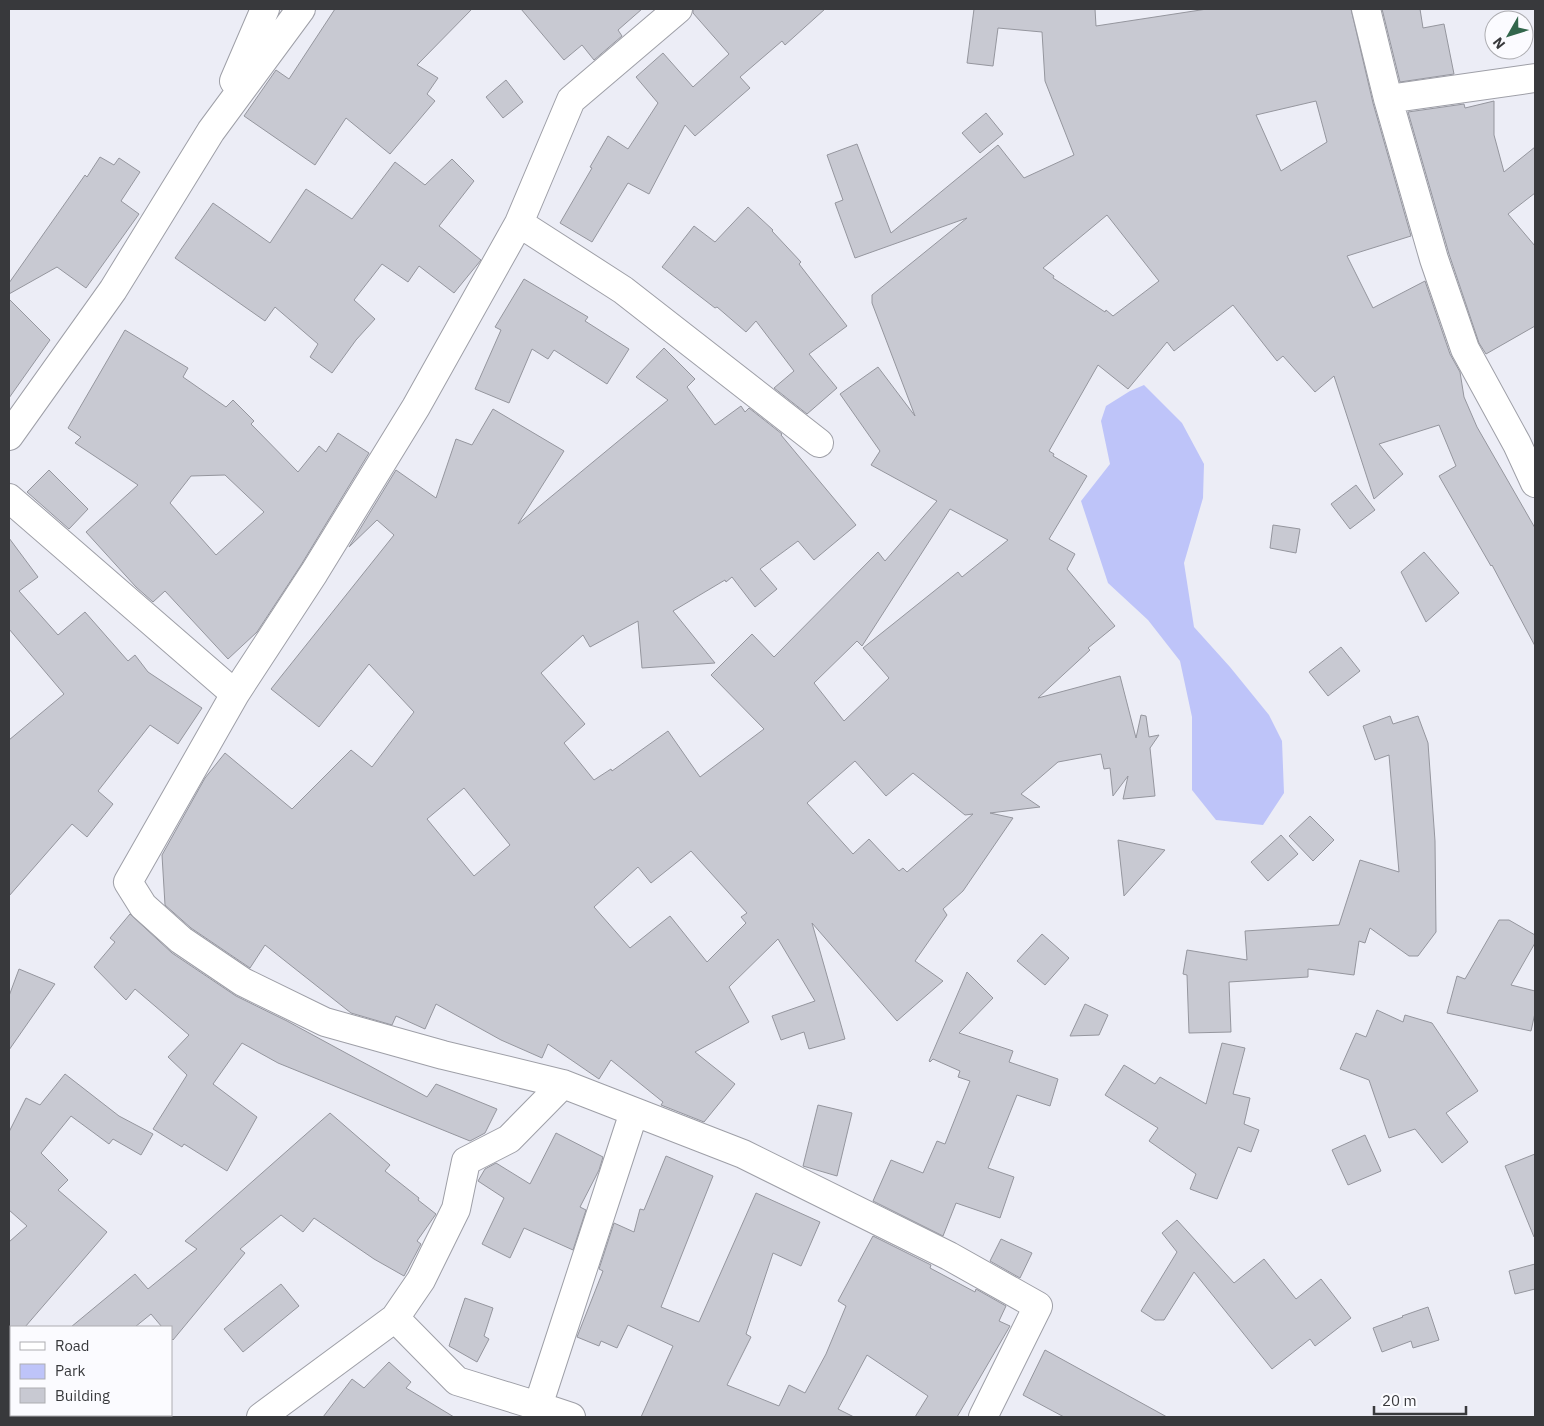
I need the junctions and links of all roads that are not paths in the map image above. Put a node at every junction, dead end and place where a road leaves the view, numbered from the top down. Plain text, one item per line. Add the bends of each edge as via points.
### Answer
1 (265, 9) edge
2 (301, 9) edge
3 (678, 9) edge
4 (1366, 9) edge
5 (1535, 78) edge
6 (1388, 99) junction
7 (211, 131) junction
8 (519, 224) junction
9 (9, 436) edge
10 (819, 442) dead end
11 (1535, 484) edge
12 (9, 498) edge
13 (235, 694) junction
14 (563, 1084) junction
15 (634, 1112) junction
16 (395, 1318) junction
17 (538, 1406) junction
18 (262, 1417) edge
19 (572, 1417) edge
20 (983, 1417) edge

1 - 7 street
2 - 7 street
3 - 8 street via 571,100
4 - 6 street
5 - 6 street
6 - 11 street via 1434,259 1465,349
7 - 9 street via 113,290
8 - 10 street via 624,290
8 - 13 street via 416,407
12 - 13 street
13 - 14 street via 128,882 143,906 181,940 243,982 325,1022
14 - 15 street
14 - 16 street via 509,1138 466,1161 456,1209 421,1280
15 - 17 street
15 - 20 street via 743,1154 949,1256 1038,1306
16 - 17 street via 457,1381
16 - 18 street
17 - 19 street

